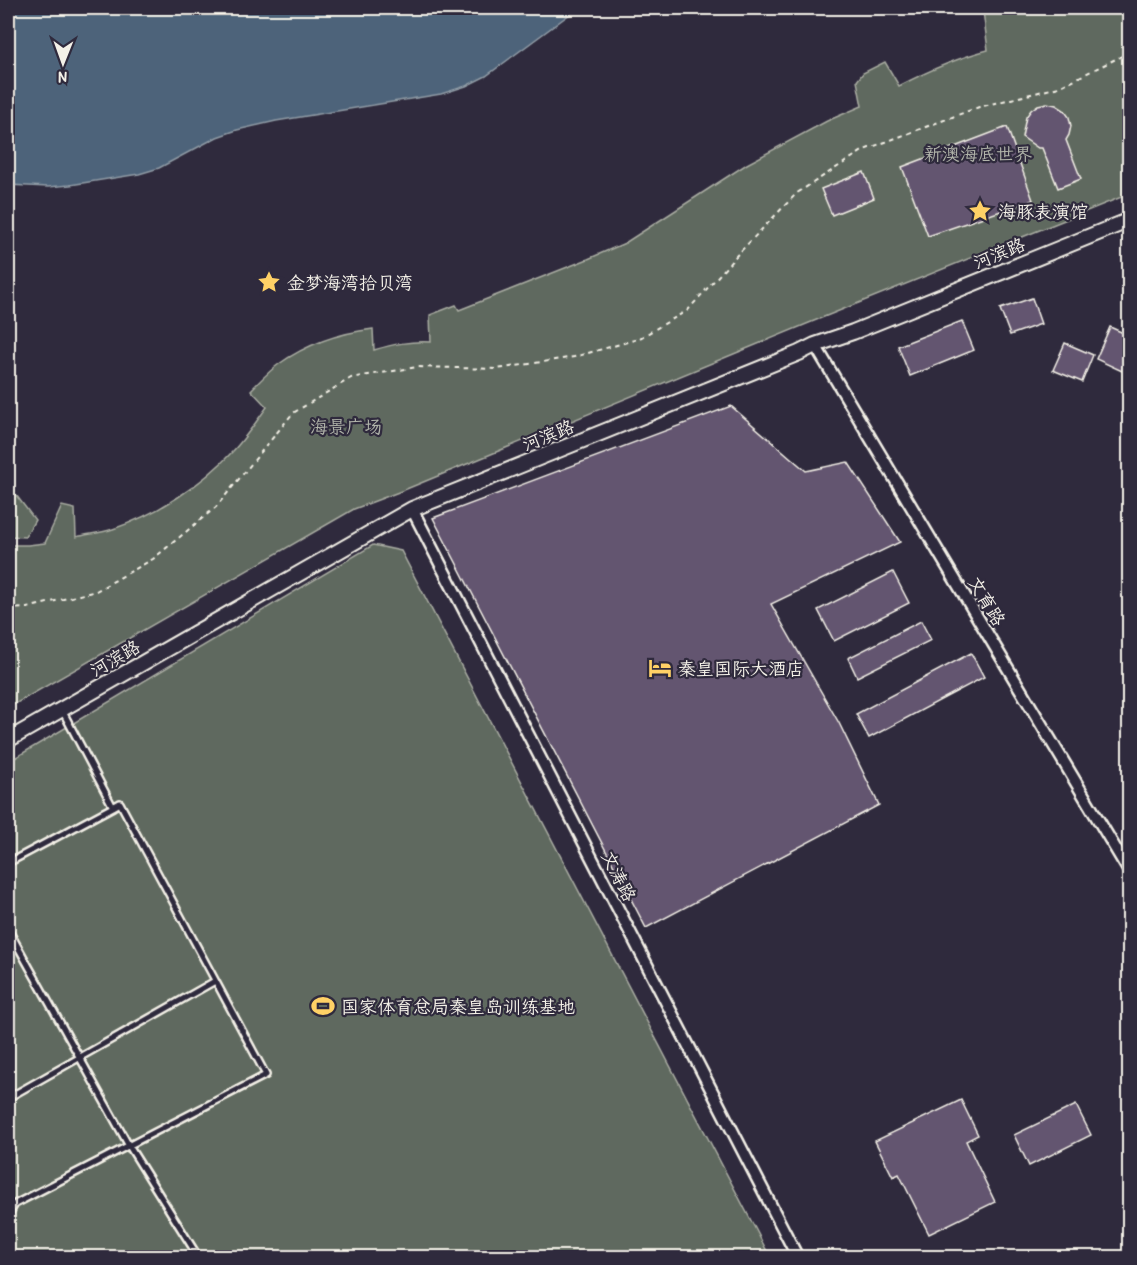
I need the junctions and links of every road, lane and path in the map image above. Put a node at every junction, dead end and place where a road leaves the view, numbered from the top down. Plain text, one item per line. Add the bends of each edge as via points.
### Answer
1 (1130, 52) edge
2 (1130, 220) edge
3 (815, 345) junction
4 (412, 509) junction
5 (8, 609) edge
6 (62, 709) junction
7 (8, 740) edge
8 (113, 807) junction
9 (8, 863) edge
10 (1130, 873) edge
11 (8, 929) edge
12 (215, 981) junction
13 (80, 1057) junction
14 (8, 1098) edge
15 (129, 1146) junction
16 (8, 1216) edge
17 (8, 1251) edge
18 (8, 1257) edge
19 (199, 1257) edge
20 (798, 1257) edge

1 - 5 path via 1059,87 979,107 864,150 797,193 688,310 638,339 574,357 497,369 417,367 351,378 292,413 216,507 153,559 96,591
2 - 3 street, 河滨路
3 - 4 street, 河滨路
3 - 10 street, 文育路
4 - 6 street, 河滨路
4 - 20 street, 文涛路
6 - 7 street, 河滨路
6 - 8 lane
8 - 9 lane
8 - 12 lane via 120,803
11 - 13 lane
12 - 13 lane
12 - 15 lane via 266,1075
13 - 14 lane
13 - 15 lane
15 - 16 lane via 15,1204
15 - 19 lane
17 - 18 lane

